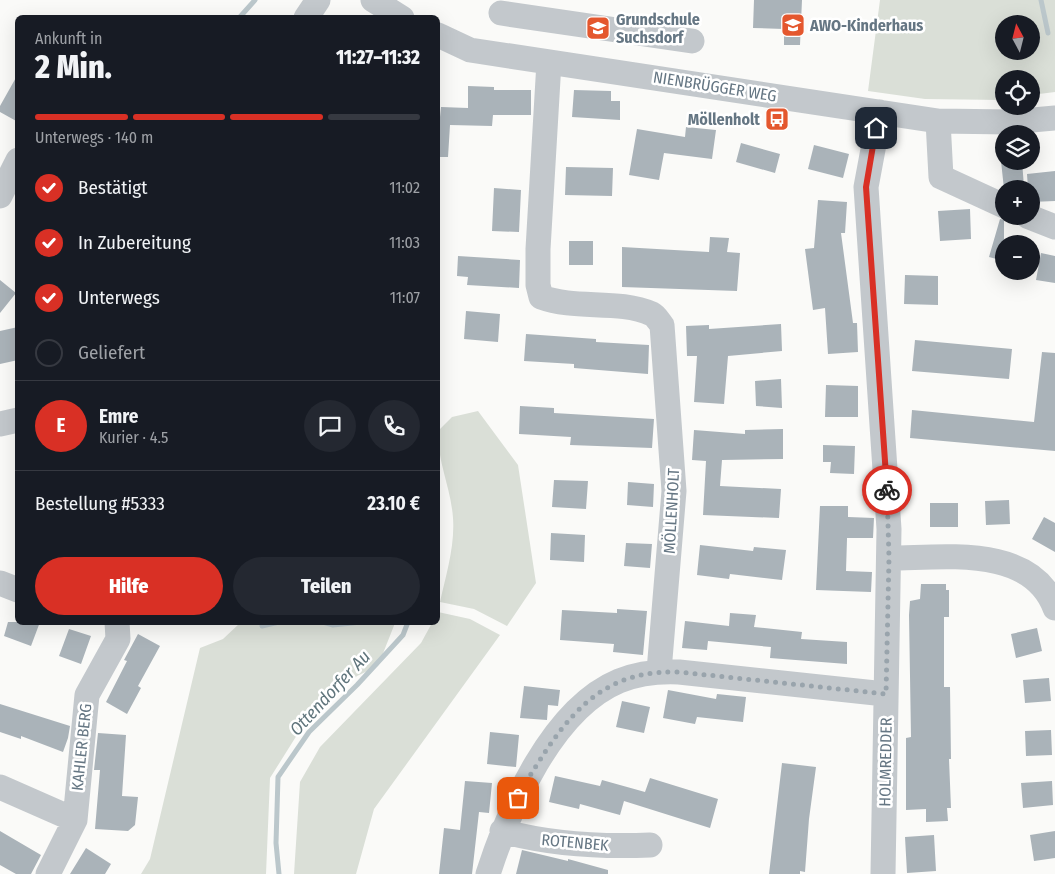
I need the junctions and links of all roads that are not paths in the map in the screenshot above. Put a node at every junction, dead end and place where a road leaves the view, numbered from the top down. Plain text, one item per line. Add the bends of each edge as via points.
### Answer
1 (318, 0) edge
2 (373, 0) edge
3 (500, 13) dead end
4 (308, 15) edge
5 (397, 15) edge
6 (604, 21) junction
7 (440, 35) edge
8 (692, 41) dead end
9 (549, 62) junction
10 (597, 69) junction
11 (880, 112) junction
12 (1055, 118) edge
13 (938, 121) junction
14 (15, 166) edge
15 (0, 196) edge
16 (995, 202) edge
17 (1040, 221) edge
18 (1055, 227) edge
19 (15, 421) edge
20 (0, 424) edge
21 (889, 558) junction
22 (0, 583) edge
23 (15, 589) edge
24 (1055, 608) edge
25 (117, 625) edge
26 (659, 671) junction
27 (886, 694) junction
28 (0, 787) edge
29 (75, 820) junction
30 (502, 831) junction
31 (650, 845) dead end
32 (48, 874) edge
33 (488, 874) edge
34 (883, 874) edge

1 - 4 street
2 - 5 street
3 - 6 street
6 - 8 street
6 - 10 street
7 - 9 street, NIENBRÜGGER WEG via 470,50
9 - 10 street, NIENBRÜGGER WEG
9 - 26 street, MÖLLENHOLT via 538,249 538,284 542,297 630,308 654,315 662,325 674,491
10 - 11 street, NIENBRÜGGER WEG
11 - 13 street, NIENBRÜGGER WEG
11 - 21 street, HOLMREDDER via 866,187 882,402
12 - 13 street, NIENBRÜGGER WEG via 1011,122
13 - 16 street via 941,177
14 - 15 street
17 - 18 street
19 - 20 street
21 - 24 street via 981,558 1002,562 1021,569 1040,583
21 - 27 street, HOLMREDDER
22 - 23 street
25 - 29 street, KAHLER BERG via 118,640 87,695
26 - 27 street
26 - 30 street via 618,681 576,712 525,782
27 - 34 street, HOLMREDDER
28 - 29 street
29 - 32 street, KAHLER BERG
30 - 31 street, ROTENBEK via 527,838 618,846
30 - 33 street

